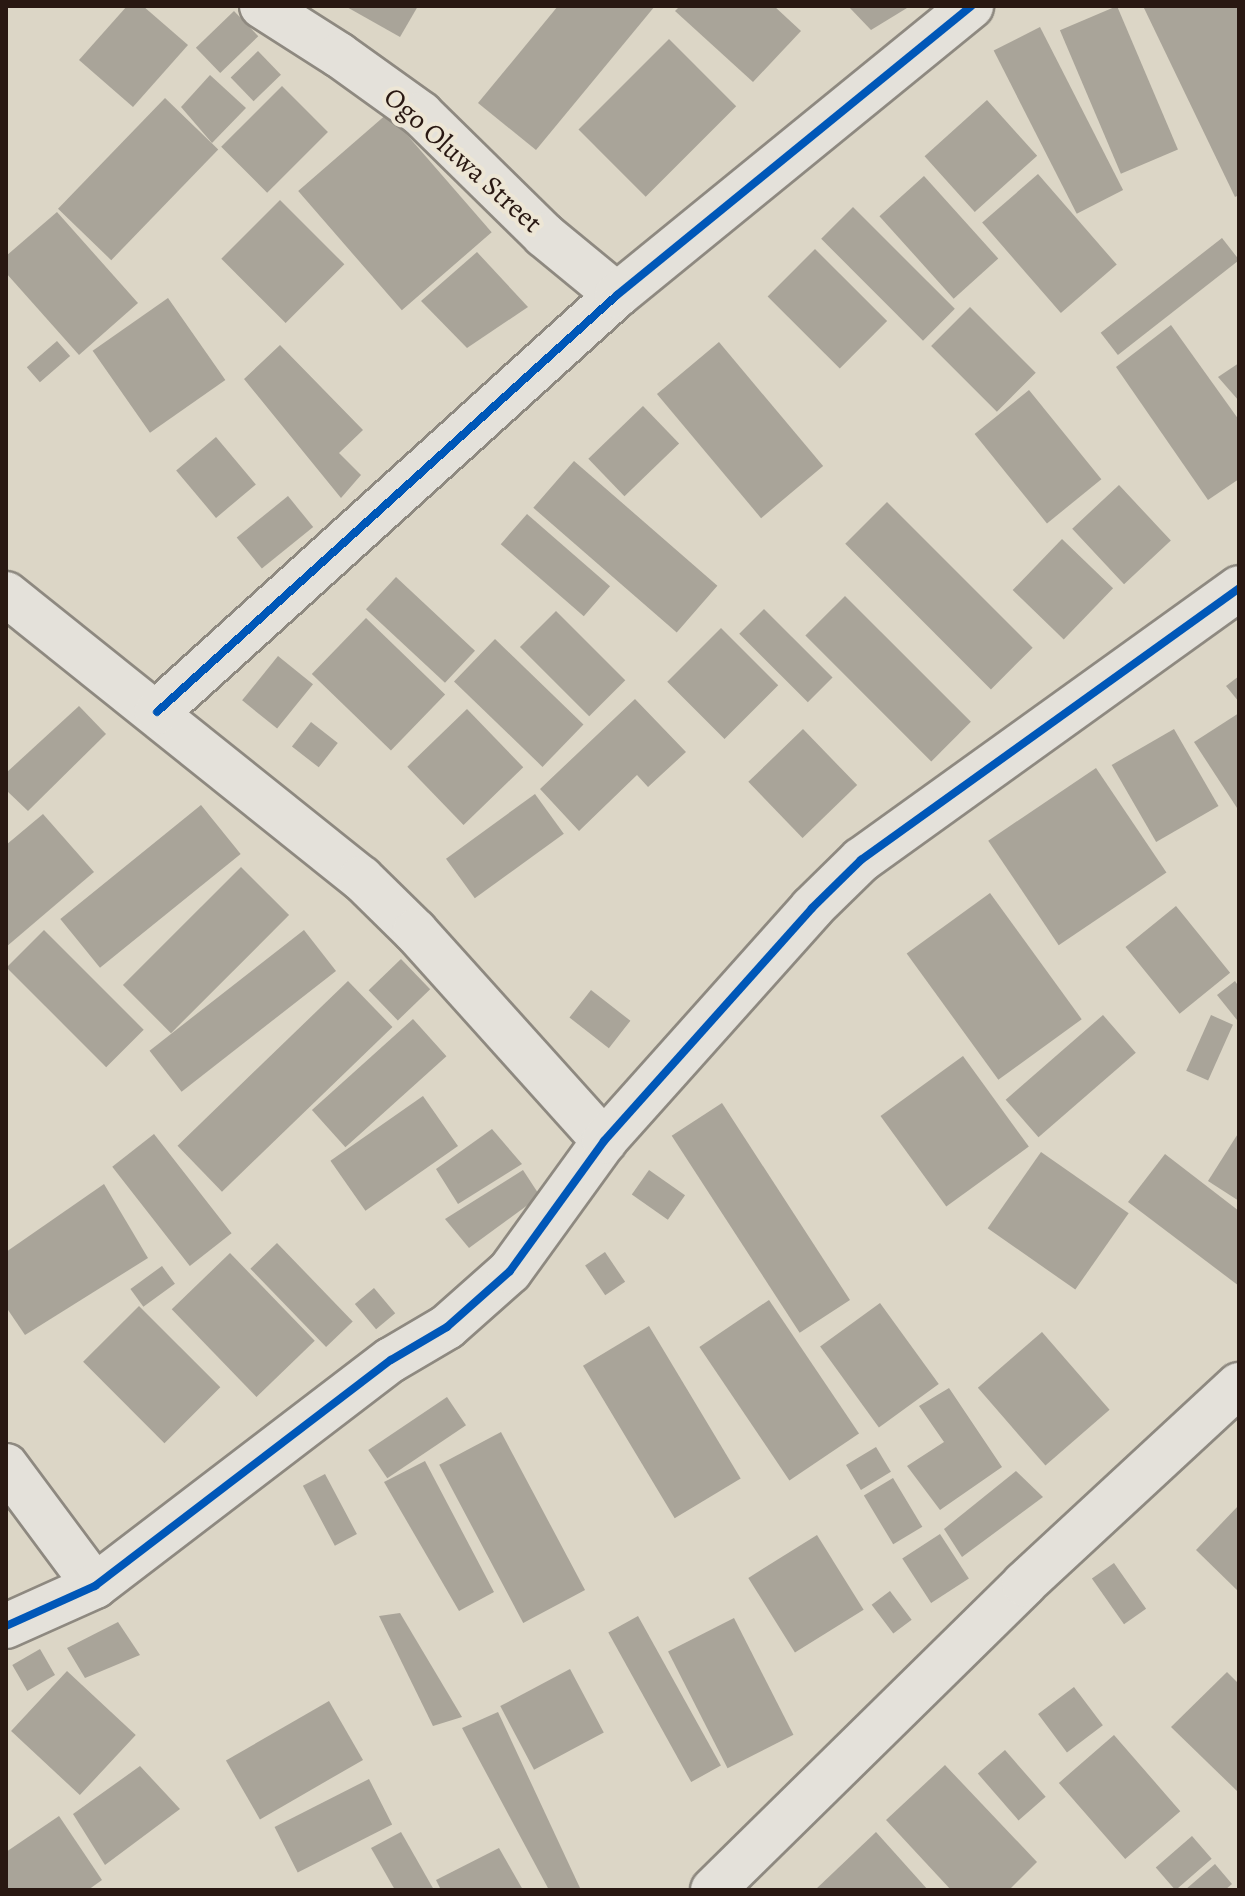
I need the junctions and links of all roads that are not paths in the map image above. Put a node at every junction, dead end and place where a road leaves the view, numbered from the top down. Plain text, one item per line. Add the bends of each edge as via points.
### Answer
1 (262, 6) edge
2 (971, 6) edge
3 (617, 295) junction
4 (1239, 588) edge
5 (6, 594) edge
6 (157, 712) junction
7 (604, 1141) junction
8 (1239, 1385) edge
9 (6, 1466) edge
10 (95, 1586) junction
11 (6, 1626) edge
12 (713, 1890) edge

1 - 3 street, Ogo Oluwa Street via 421,114 544,235
2 - 3 street
3 - 6 street
4 - 7 street via 861,860
5 - 6 street
6 - 7 street via 361,878
7 - 10 street via 510,1271 447,1327 391,1360
8 - 12 street via 1024,1584
9 - 10 street
10 - 11 street

